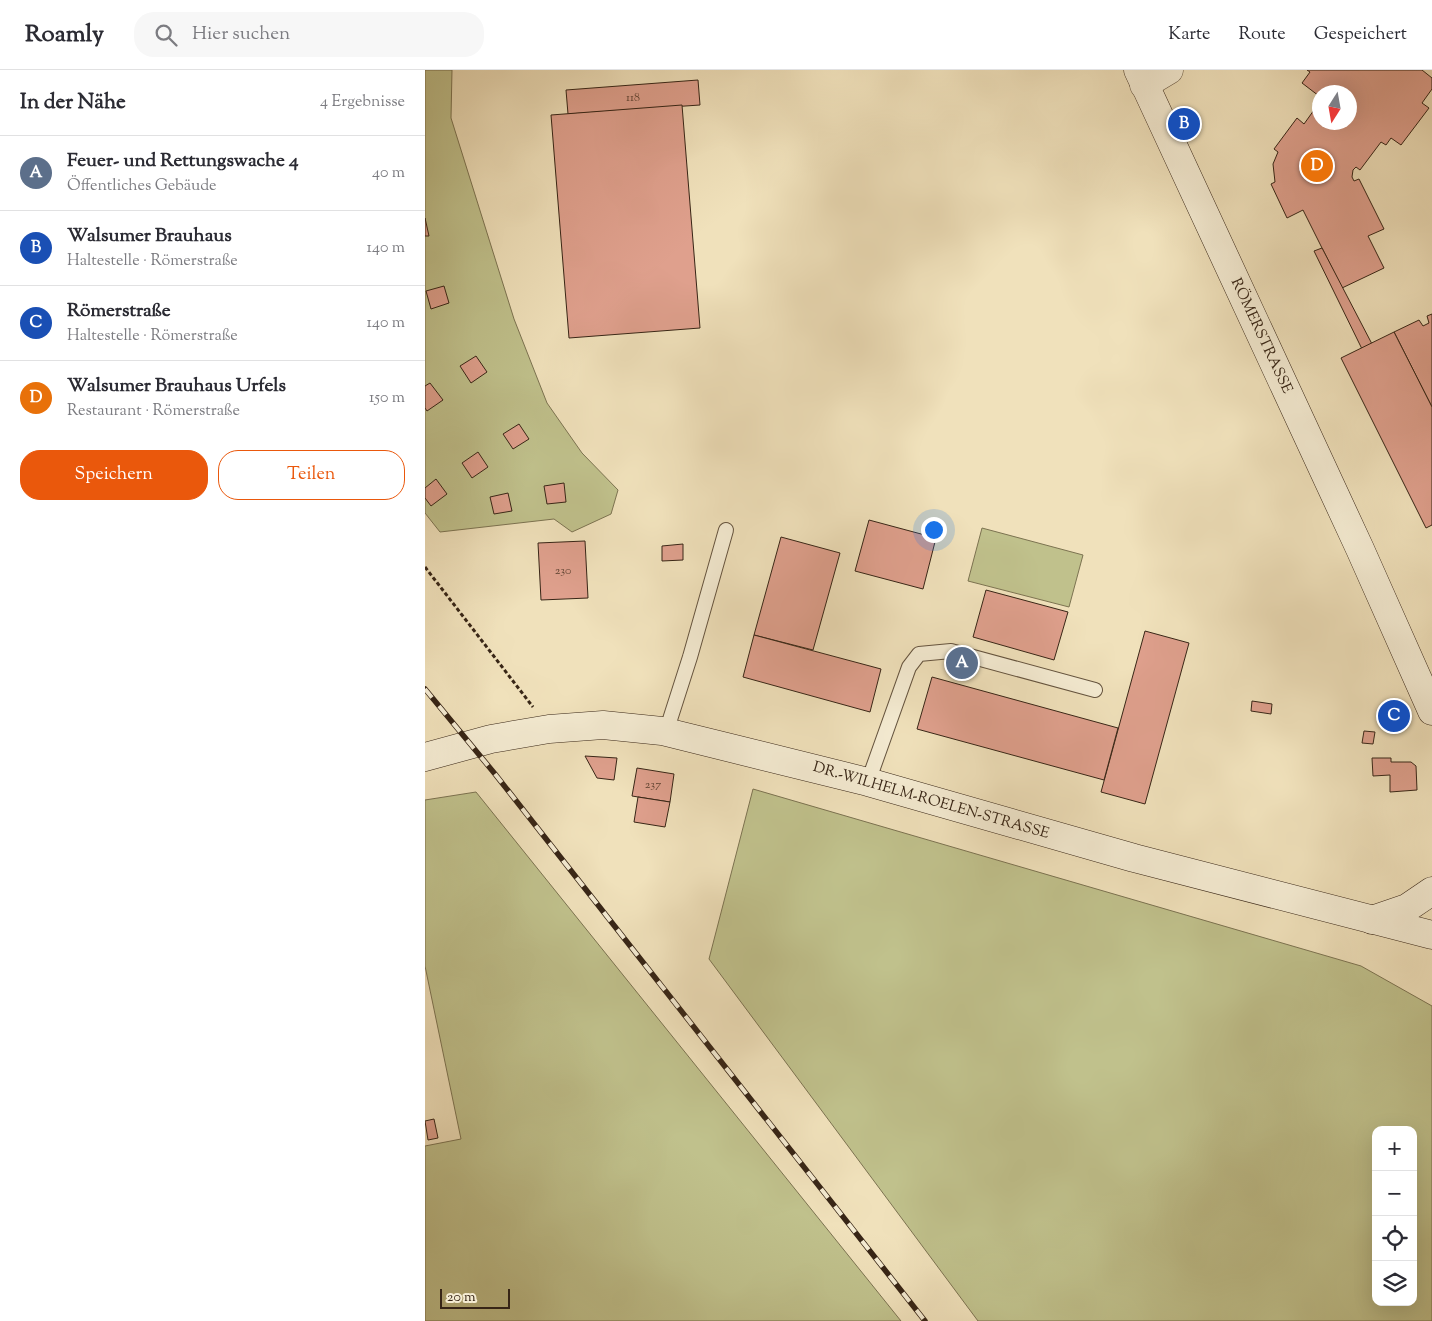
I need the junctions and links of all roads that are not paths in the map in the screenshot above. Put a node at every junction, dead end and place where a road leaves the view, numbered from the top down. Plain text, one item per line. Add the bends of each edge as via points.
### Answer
1 (1169, 70) edge
2 (1141, 78) edge
3 (727, 530) dead end
4 (1095, 690) dead end
5 (1432, 712) edge
6 (666, 732) junction
7 (425, 757) edge
8 (868, 782) junction
9 (1432, 891) edge
10 (1372, 920) junction
11 (1432, 936) edge

1 - 2 main road
2 - 5 main road, RÖMERSTRASSE via 1361,548
3 - 6 lane
4 - 8 lane via 951,651 919,654 909,667
6 - 7 main road, DR.-WILHELM-ROELEN-STRASSE via 603,724 549,729 491,739
6 - 8 main road, DR.-WILHELM-ROELEN-STRASSE
8 - 10 main road, DR.-WILHELM-ROELEN-STRASSE via 1134,858
9 - 10 main road via 1407,908
10 - 11 main road, DR.-WILHELM-ROELEN-STRASSE

